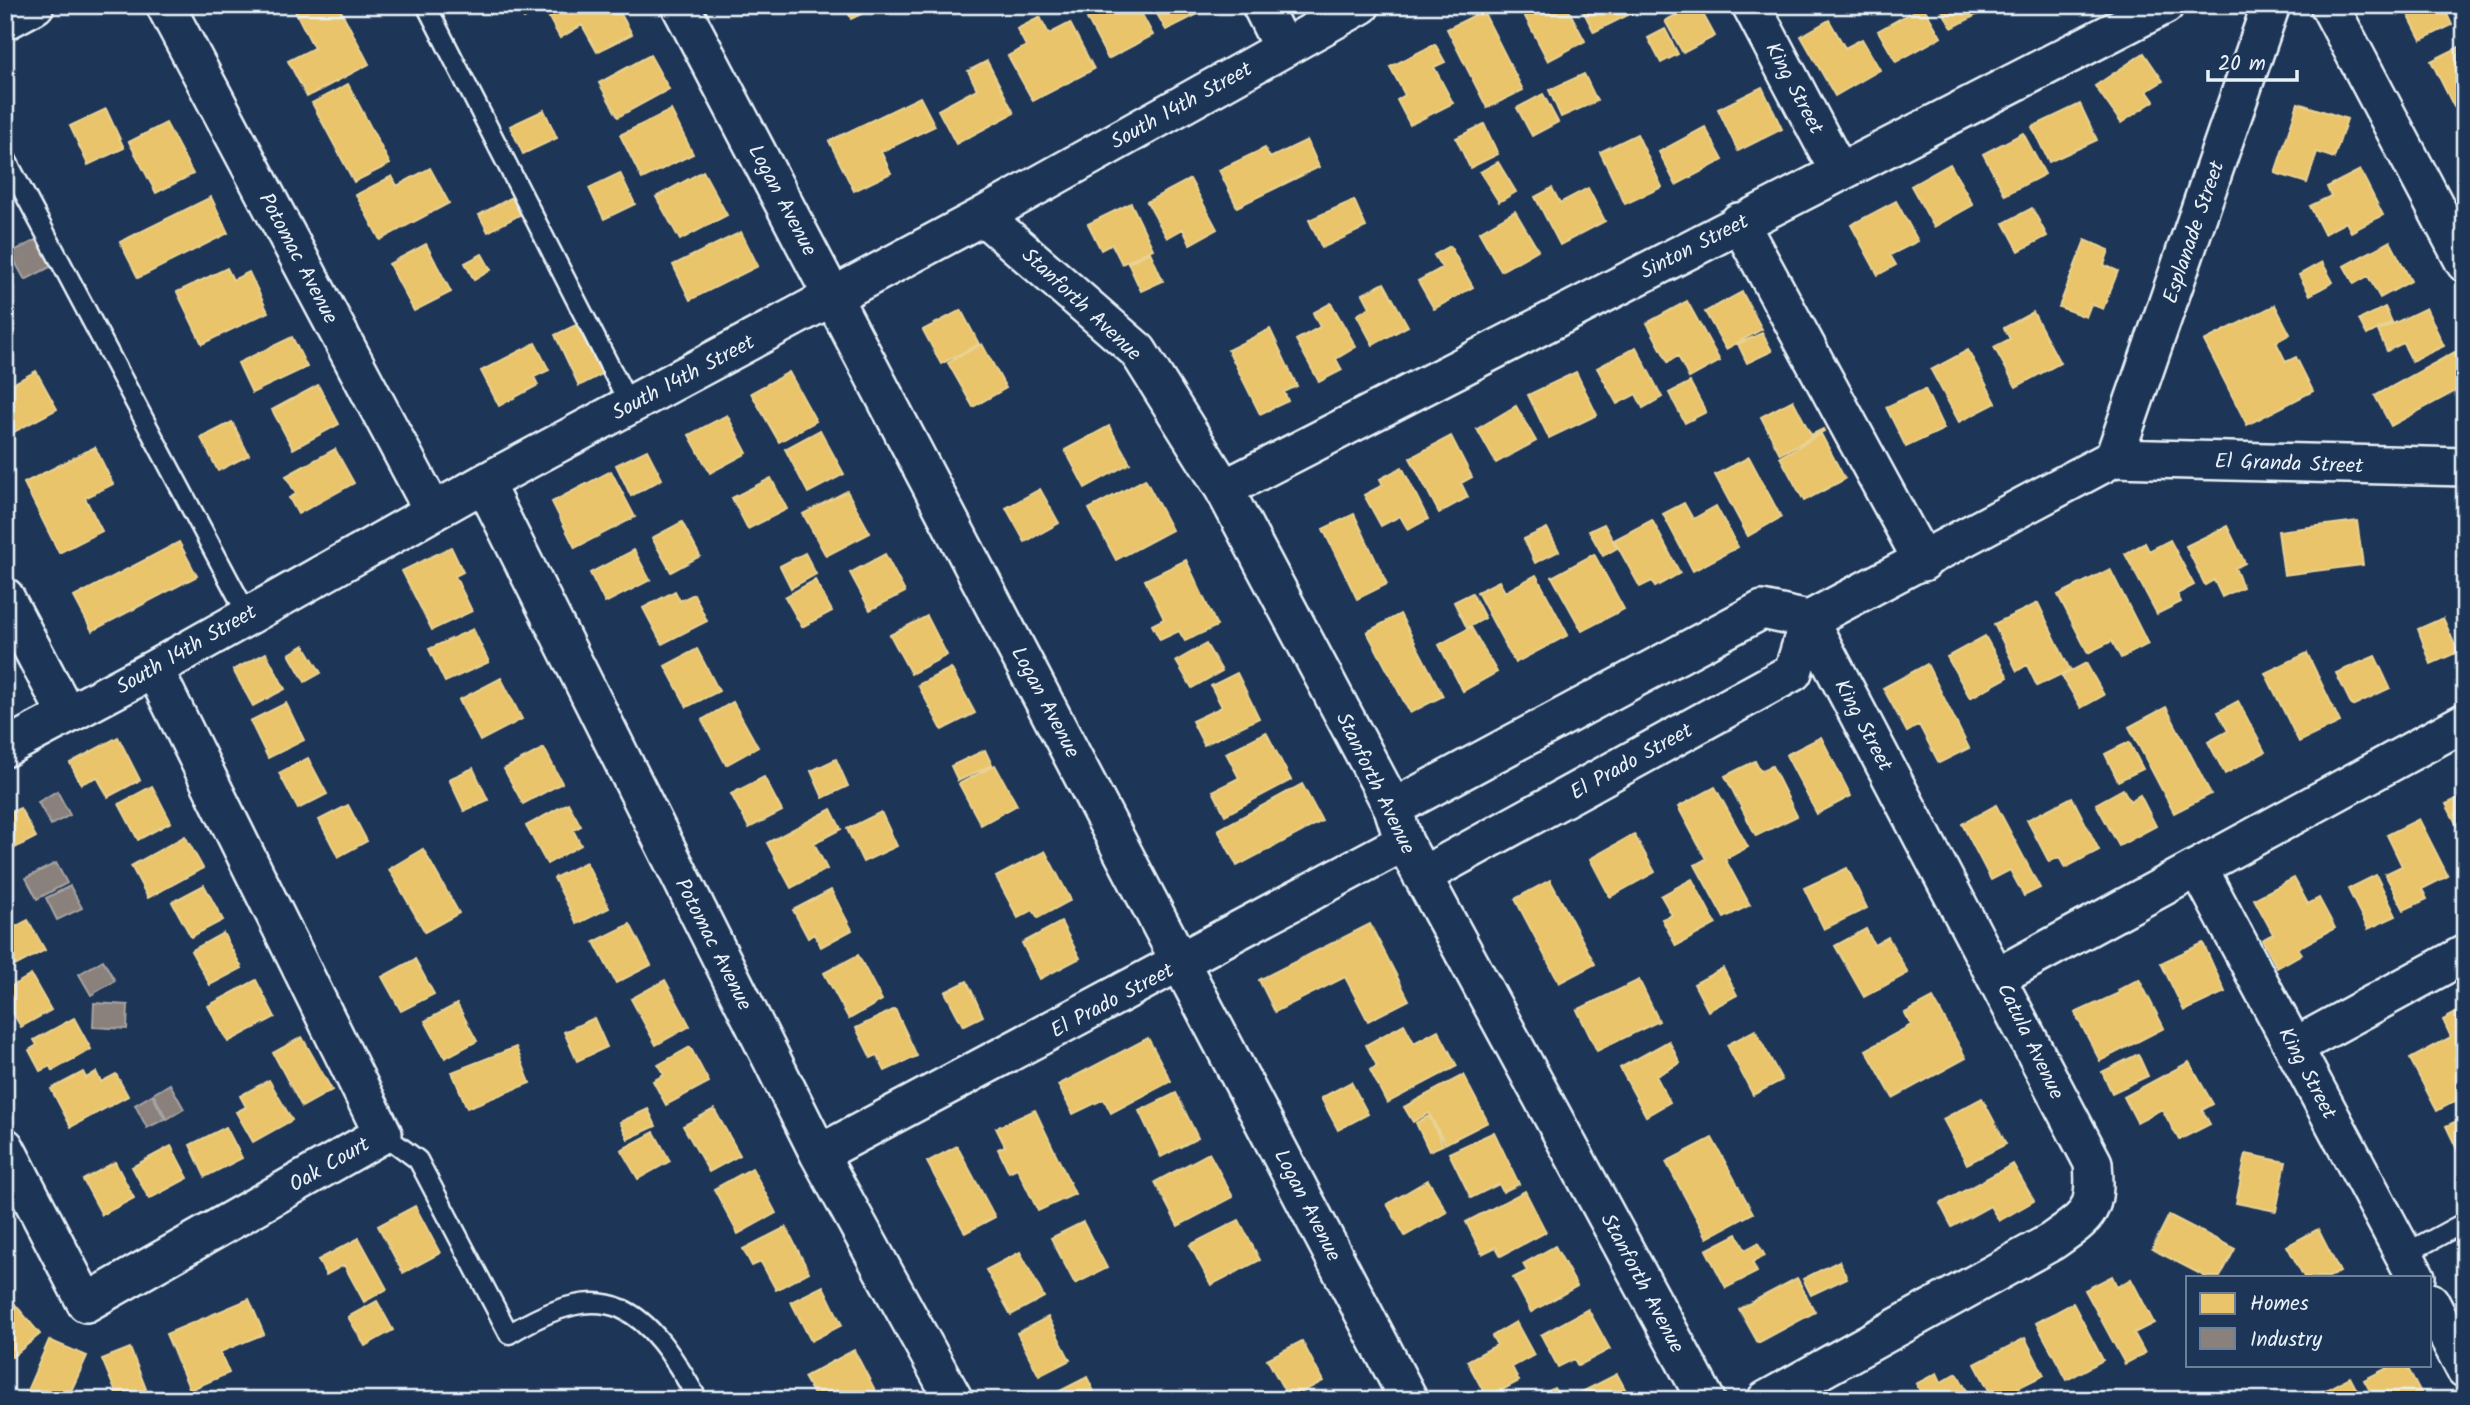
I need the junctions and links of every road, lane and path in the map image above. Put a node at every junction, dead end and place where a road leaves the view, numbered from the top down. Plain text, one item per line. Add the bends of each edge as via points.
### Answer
1 (35, 5) edge
2 (164, 5) edge
3 (426, 5) edge
4 (680, 5) edge
5 (1261, 5) edge
6 (1362, 5) edge
7 (1751, 5) edge
8 (2165, 5) edge
9 (2271, 5) edge
10 (2329, 5) edge
11 (5, 21) edge
12 (1282, 47) junction
13 (5, 157) edge
14 (1839, 172) junction
15 (984, 216) junction
16 (1739, 222) junction
17 (2465, 263) edge
18 (834, 296) junction
19 (630, 406) junction
20 (2114, 458) junction
21 (2465, 467) edge
22 (484, 483) junction
23 (1224, 489) junction
24 (433, 511) junction
25 (1923, 562) junction
26 (5, 597) edge
27 (247, 614) junction
28 (1809, 620) junction
29 (154, 669) junction
30 (67, 715) junction
31 (2465, 722) edge
32 (5, 748) edge
33 (1398, 825) junction
34 (2199, 869) junction
35 (1422, 876) junction
36 (2465, 954) edge
37 (1182, 963) junction
38 (1997, 978) junction
39 (2294, 1047) junction
40 (383, 1134) junction
41 (5, 1147) edge
42 (819, 1154) junction
43 (2465, 1222) edge
44 (2410, 1266) edge
45 (2432, 1306) edge
46 (2465, 1368) edge
47 (698, 1400) edge
48 (954, 1400) edge
49 (1409, 1400) edge
50 (1706, 1400) edge
51 (1766, 1400) edge

1 - 11 street
2 - 24 street, Potomac Avenue
3 - 19 lane
4 - 18 street, Logan Avenue
5 - 12 street
6 - 12 street, South 14th Street
7 - 14 street, King Street
8 - 14 street, Sinton Street
9 - 20 street, Esplanade Street
10 - 17 street
12 - 15 street, South 14th Street
13 - 27 lane
14 - 16 street, Sinton Street
15 - 18 street, South 14th Street
15 - 23 street, Stanforth Avenue via 1138,351
16 - 23 street, Sinton Street
16 - 25 street
18 - 19 street, South 14th Street
18 - 37 street, Logan Avenue
19 - 22 street, South 14th Street
20 - 21 street, El Granda Street
20 - 25 street
22 - 24 street, South 14th Street
22 - 42 street, Potomac Avenue
23 - 33 street, Stanforth Avenue
24 - 27 street, South 14th Street
25 - 28 street
26 - 30 street
27 - 29 street, South 14th Street
28 - 33 street, El Prado Street via 1762,610
28 - 35 street, El Prado Street via 1793,672
28 - 38 street, King Street
29 - 30 street, South 14th Street
29 - 40 street, Oak Court
30 - 32 street, South 14th Street
31 - 34 street, Catula Avenue
33 - 35 street, Stanforth Avenue
33 - 37 street, El Prado Street
34 - 38 street, Catula Avenue
34 - 39 street, King Street
35 - 50 street, Stanforth Avenue
36 - 39 street
37 - 42 street, El Prado Street
37 - 49 street, Logan Avenue
38 - 51 street, Catula Avenue via 2093,1163 2096,1196 2080,1221 2051,1242
39 - 44 street, King Street
40 - 41 street, Oak Court via 86,1303
40 - 47 lane via 418,1160 509,1334 538,1316 578,1303 609,1303 634,1314 663,1342
42 - 48 street, Potomac Avenue
43 - 44 lane
45 - 46 street

